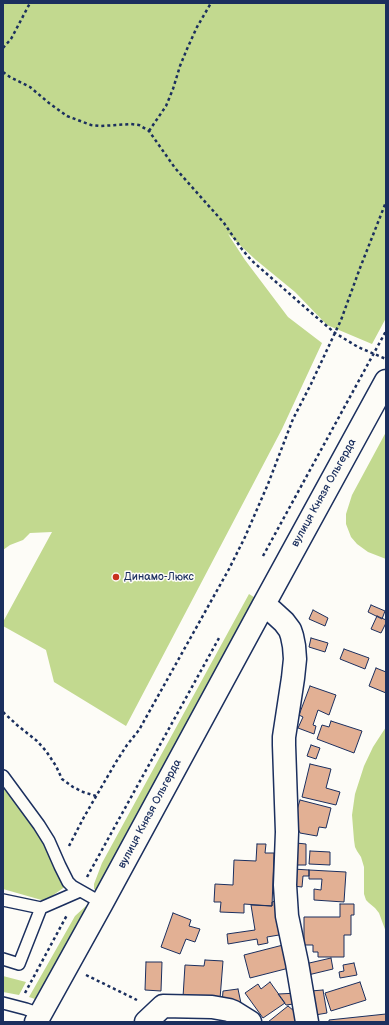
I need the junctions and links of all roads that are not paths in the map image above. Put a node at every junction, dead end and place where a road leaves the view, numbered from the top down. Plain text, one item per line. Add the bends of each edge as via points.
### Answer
1 (386, 381) edge
2 (263, 606) junction
3 (3, 776) edge
4 (80, 891) junction
5 (3, 900) edge
6 (102, 903) junction
7 (41, 908) junction
8 (3, 959) edge
9 (3, 1003) edge
10 (38, 1018) edge
11 (146, 1022) edge
12 (250, 1022) edge
13 (307, 1022) edge

1 - 2 street, вулиця Князя Ольгерда
2 - 6 street, вулиця Князя Ольгерда
2 - 13 street via 284,622 290,630 294,646 295,659 284,745 285,885 287,916
3 - 4 lane via 49,841 68,882
4 - 6 lane
4 - 7 lane
5 - 7 lane
6 - 10 street, вулиця Князя Ольгерда
7 - 8 lane via 19,964
9 - 10 lane via 18,1006
11 - 12 street via 163,1006 229,1010

